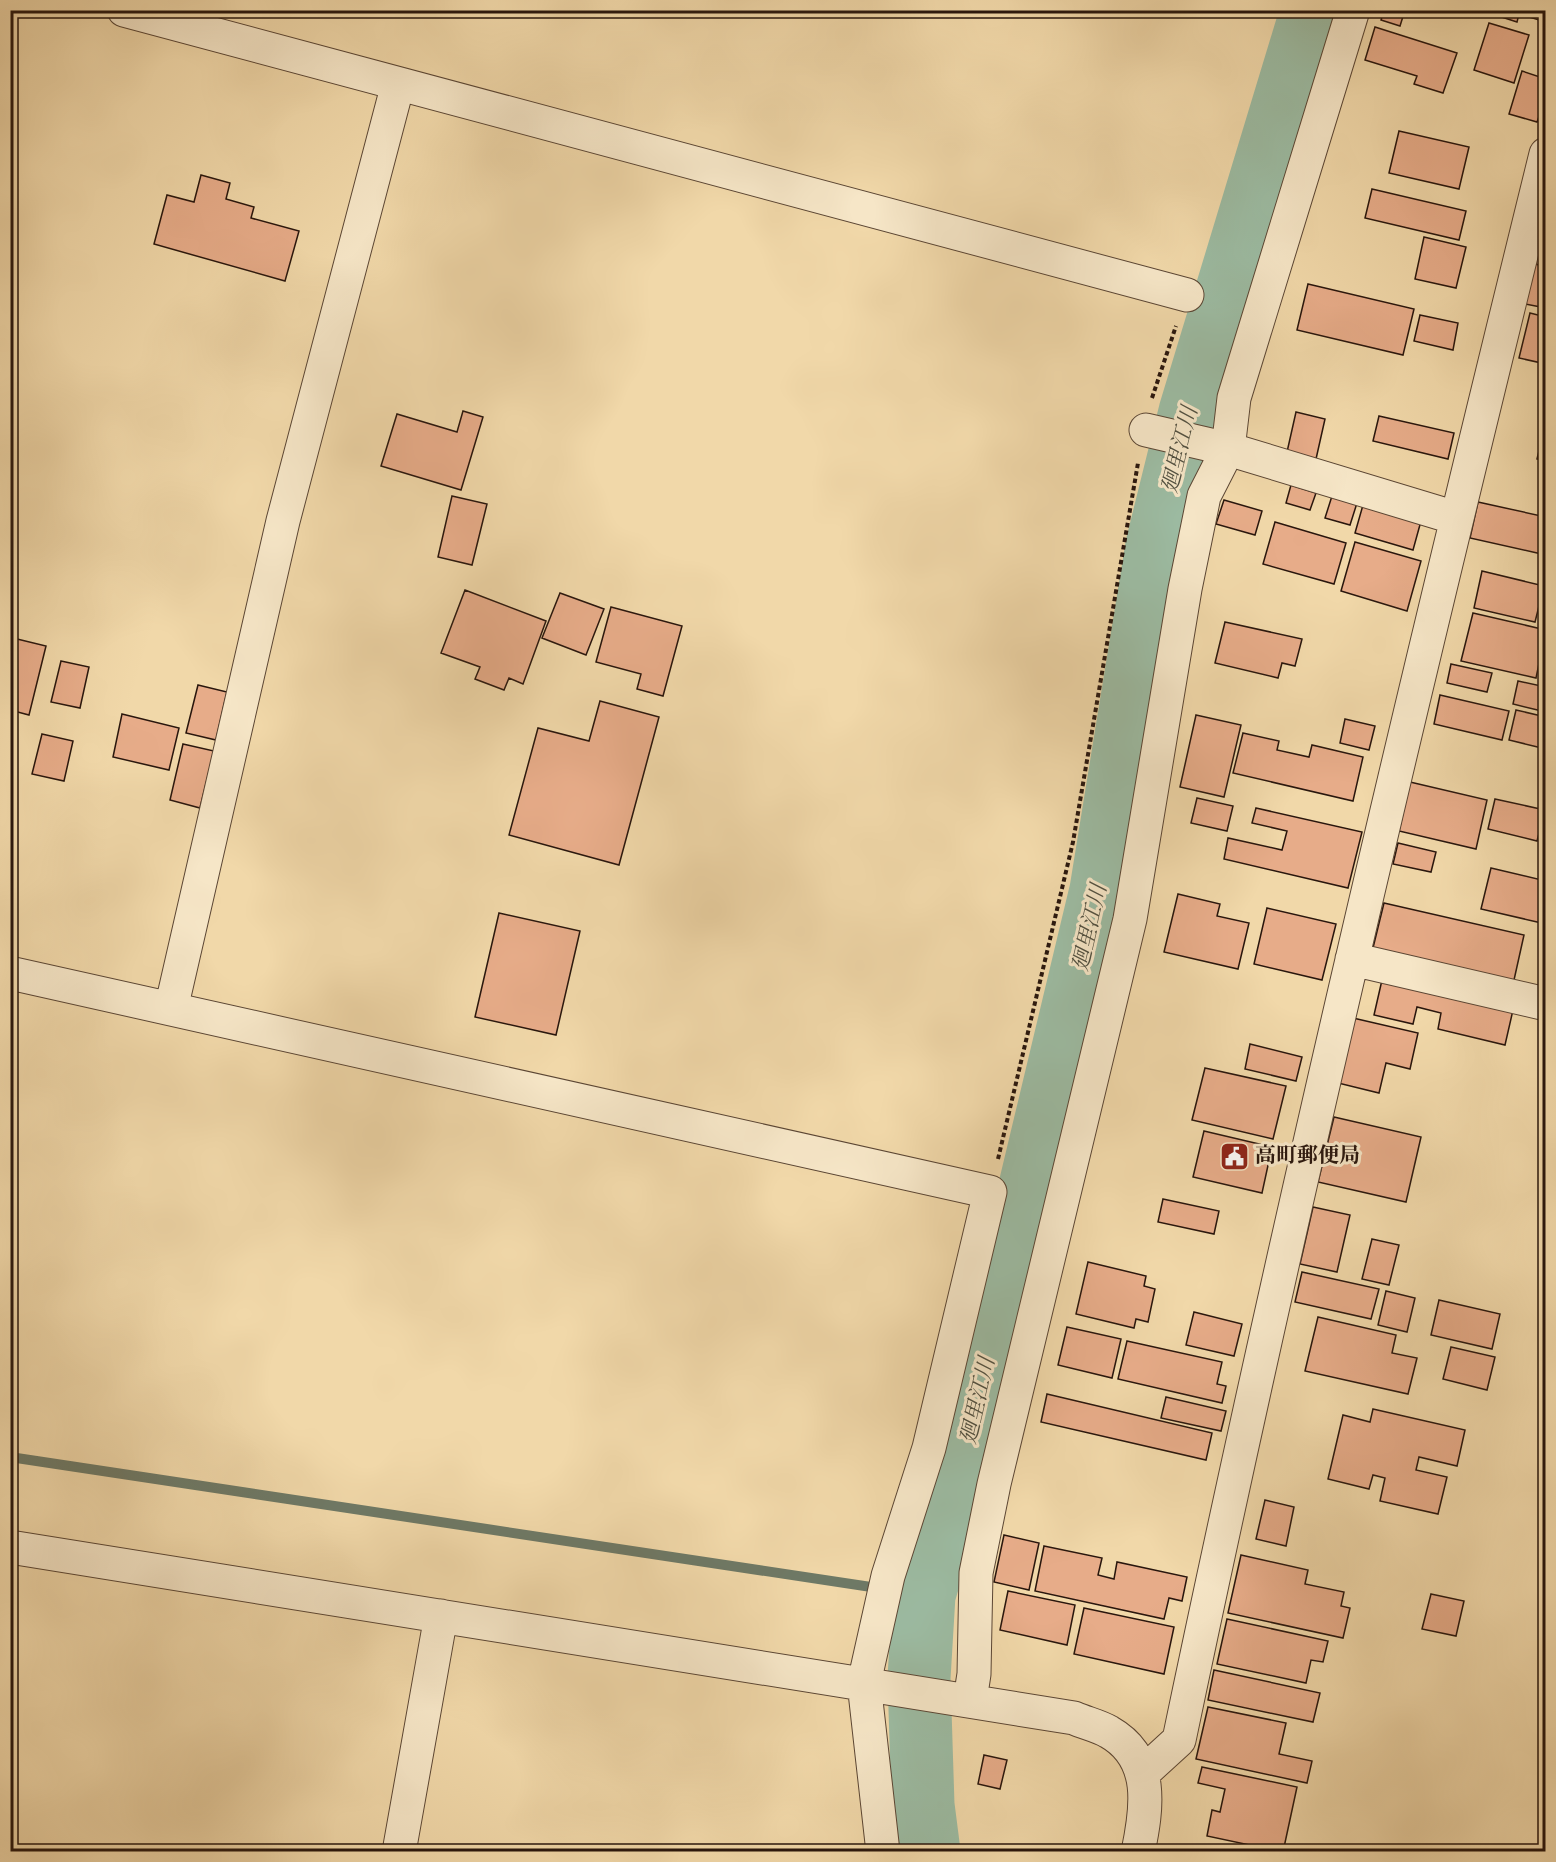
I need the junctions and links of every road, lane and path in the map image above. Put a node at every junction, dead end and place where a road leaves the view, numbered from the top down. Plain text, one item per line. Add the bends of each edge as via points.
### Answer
1 (124, 10) edge
2 (1353, 10) edge
3 (398, 84) junction
4 (1545, 154) edge
5 (1187, 295) joint
6 (1146, 430) junction
7 (1227, 449) junction
8 (1456, 518) junction
9 (1352, 959) junction
10 (10, 973) edge
11 (1545, 1004) edge
12 (171, 1009) junction
13 (990, 1192) junction
14 (10, 1547) edge
15 (441, 1616) junction
16 (864, 1683) junction
17 (970, 1700) junction
18 (1143, 1773) junction
19 (399, 1851) edge
20 (883, 1851) edge
21 (1138, 1851) edge

1 - 3 street
2 - 7 street via 1234,398
3 - 5 street
3 - 12 street via 283,521
4 - 8 street
5 - 6 path via 1145,417
6 - 7 street
6 - 13 path via 1127,517 1073,842
7 - 8 street
7 - 17 street via 1204,496 1130,919 994,1484 976,1573
8 - 9 street
9 - 11 street
9 - 18 street via 1276,1286 1179,1740
10 - 12 street
12 - 13 street
13 - 16 street via 929,1448 885,1590
14 - 15 street
15 - 16 street
15 - 19 street
16 - 17 street
16 - 20 street
17 - 18 street via 1074,1718 1111,1733 1130,1751
18 - 21 street via 1147,1810

